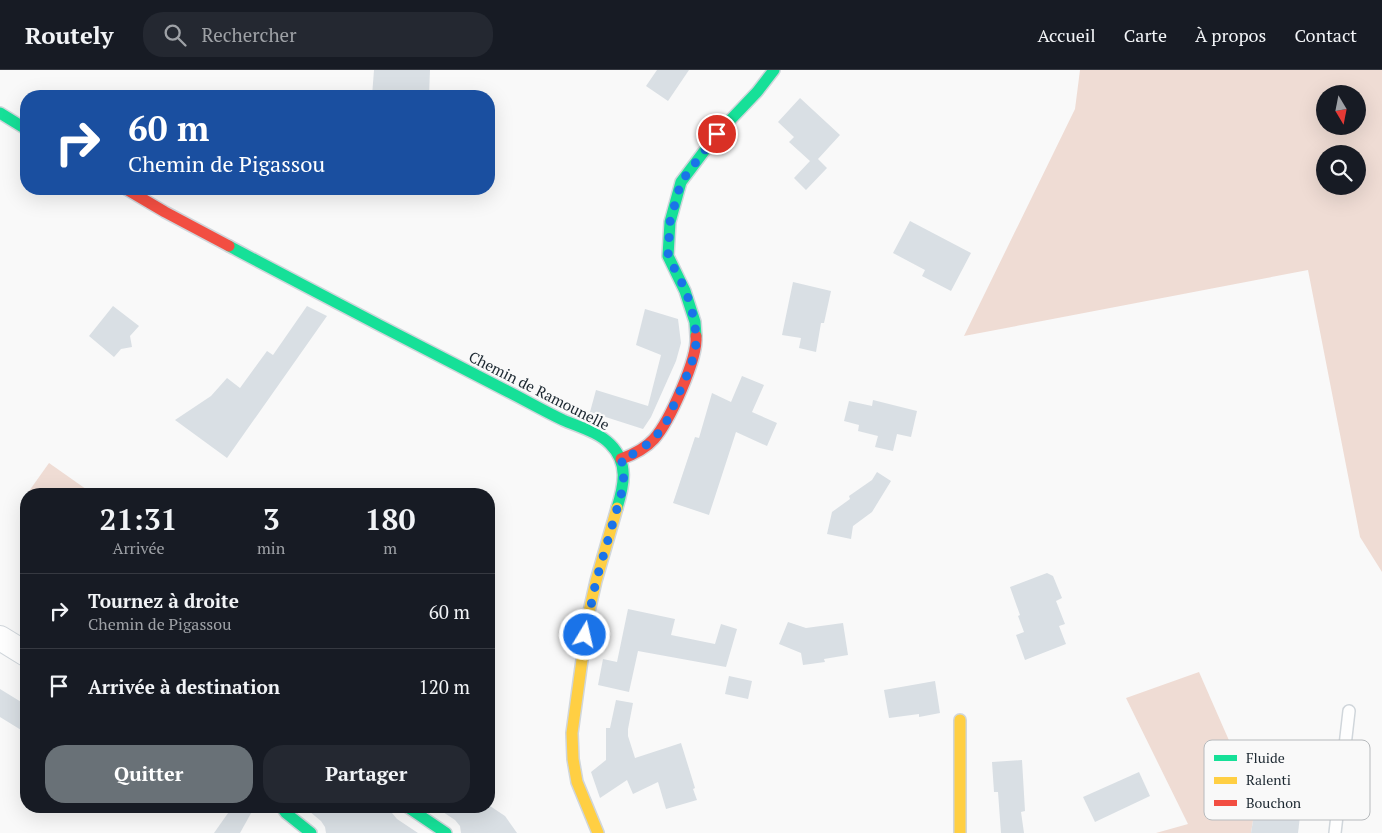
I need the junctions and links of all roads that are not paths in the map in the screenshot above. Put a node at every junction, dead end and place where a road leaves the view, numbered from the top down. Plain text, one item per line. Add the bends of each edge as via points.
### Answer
1 (774, 70) edge
2 (0, 113) edge
3 (20, 125) edge
4 (136, 195) edge
5 (621, 459) junction
6 (0, 638) edge
7 (20, 650) edge
8 (1349, 711) dead end
9 (960, 720) dead end
10 (1346, 740) edge
11 (286, 813) edge
12 (416, 813) edge
13 (1336, 820) edge
14 (311, 833) edge
15 (446, 833) edge
16 (598, 833) edge
17 (960, 833) edge
18 (1335, 833) edge

1 - 5 street via 717,134 681,182 670,222 668,256 688,299 695,322 696,344 691,366 665,425 652,441
2 - 3 street
4 - 5 street, Chemin de Ramounelle via 412,343 594,433 610,444
5 - 16 street via 623,488 588,616 572,732 577,782
6 - 7 street
8 - 10 lane
9 - 17 street
11 - 14 street
12 - 15 street
13 - 18 lane

